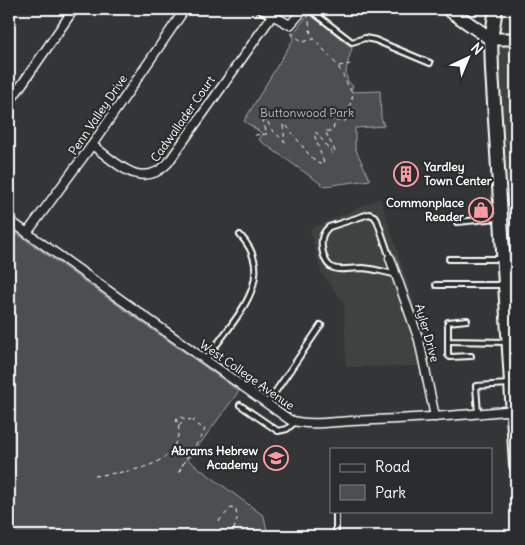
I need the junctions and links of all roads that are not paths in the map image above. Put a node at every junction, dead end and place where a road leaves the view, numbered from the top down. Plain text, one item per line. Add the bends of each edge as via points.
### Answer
1 (74, 9) edge
2 (185, 9) edge
3 (261, 9) edge
4 (306, 9) edge
5 (448, 9) edge
6 (496, 9) edge
7 (272, 16) junction
8 (491, 39) junction
9 (516, 39) edge
10 (430, 62) dead end
11 (9, 103) edge
12 (92, 145) junction
13 (500, 218) junction
14 (9, 220) edge
15 (457, 222) dead end
16 (27, 233) junction
17 (240, 235) dead end
18 (390, 258) joint
19 (449, 259) dead end
20 (503, 259) junction
21 (396, 274) junction
22 (436, 285) dead end
23 (504, 285) junction
24 (468, 320) dead end
25 (321, 325) dead end
26 (448, 341) junction
27 (508, 342) junction
28 (471, 356) dead end
29 (206, 360) junction
30 (512, 384) junction
31 (267, 404) junction
32 (240, 405) dead end
33 (515, 410) edge
34 (478, 414) junction
35 (434, 417) junction
36 (296, 422) junction
37 (516, 465) edge
38 (336, 512) edge
39 (336, 536) edge

1 - 11 street
2 - 12 street, Penn Valley Drive
3 - 7 street
4 - 7 street via 290,25
4 - 10 lane via 352,42 366,38 375,40
5 - 8 main road
6 - 8 main road
7 - 12 street, Cadwallader Court via 158,173 136,174
8 - 9 main road
8 - 13 main road
12 - 16 street, Penn Valley Drive
13 - 15 lane
13 - 20 main road
14 - 16 street, West College Avenue
16 - 29 street, West College Avenue
17 - 29 lane via 255,259 255,284 244,306
18 - 21 street, Ayler Drive
18 - 21 lane via 374,216 369,214 329,227 321,240 324,260 330,267 339,270 366,268
19 - 20 lane
20 - 23 main road
21 - 35 street, Ayler Drive via 419,340
22 - 23 lane
23 - 27 main road
24 - 26 lane via 448,322
25 - 31 lane
26 - 27 lane
26 - 28 lane via 450,357
27 - 30 main road
29 - 31 street, West College Avenue
30 - 33 main road
30 - 34 lane via 476,386
31 - 36 street, West College Avenue
32 - 36 lane via 278,431
33 - 34 street, West College Avenue
33 - 37 main road
34 - 35 street, West College Avenue
35 - 36 street, West College Avenue
38 - 39 lane

